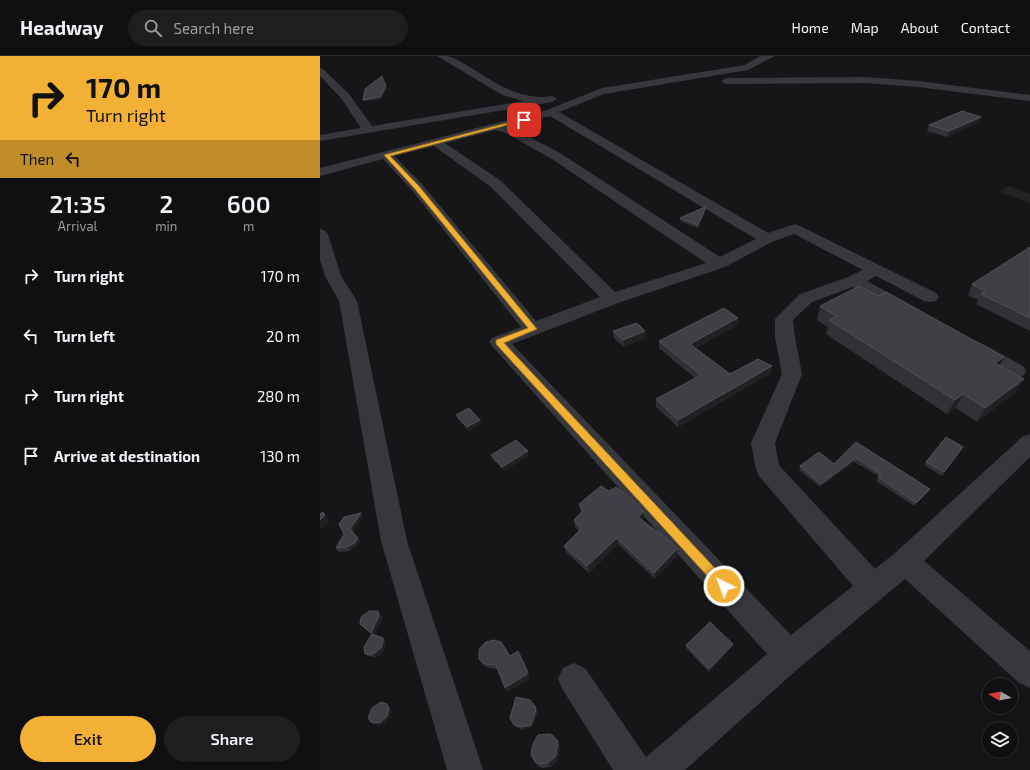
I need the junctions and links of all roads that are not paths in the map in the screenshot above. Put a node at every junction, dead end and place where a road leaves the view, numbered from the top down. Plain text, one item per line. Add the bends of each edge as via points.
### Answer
1 (441, 56) edge
2 (764, 56) edge
3 (320, 71) edge
4 (660, 81) junction
5 (602, 91) junction
6 (1030, 98) edge
7 (546, 100) junction
8 (551, 112) junction
9 (496, 127) junction
10 (368, 129) junction
11 (320, 137) edge
12 (436, 142) junction
13 (386, 155) junction
14 (320, 172) edge
15 (320, 234) edge
16 (767, 239) junction
17 (719, 264) junction
18 (876, 270) junction
19 (854, 281) junction
20 (930, 297) dead end
21 (612, 299) junction
22 (922, 318) edge
23 (533, 329) junction
24 (962, 341) edge
25 (1016, 371) dead end
26 (1030, 443) edge
27 (906, 562) junction
28 (873, 588) junction
29 (789, 656) junction
30 (1030, 672) edge
31 (574, 679) dead end
32 (465, 770) edge
33 (633, 770) edge
34 (658, 770) edge

1 - 7 street via 516,98
2 - 4 street via 748,67
3 - 10 street via 345,96
4 - 5 street
4 - 6 street via 865,80
5 - 7 street
5 - 8 street
7 - 10 street
8 - 9 street
8 - 16 street
9 - 12 street
9 - 17 street via 510,131 556,156
10 - 11 street
12 - 13 street
12 - 21 street via 496,184
13 - 14 street
13 - 23 street via 416,186
15 - 32 street via 333,276 348,301 394,541
16 - 17 street
16 - 18 street via 795,229
17 - 21 street
18 - 19 street
18 - 20 street
19 - 22 street
19 - 28 street via 806,298 784,319 792,374 762,443 768,469
21 - 23 street
23 - 29 street via 499,342
24 - 25 street
26 - 27 street
27 - 28 street
27 - 30 street
28 - 29 street
29 - 34 street
31 - 33 street

